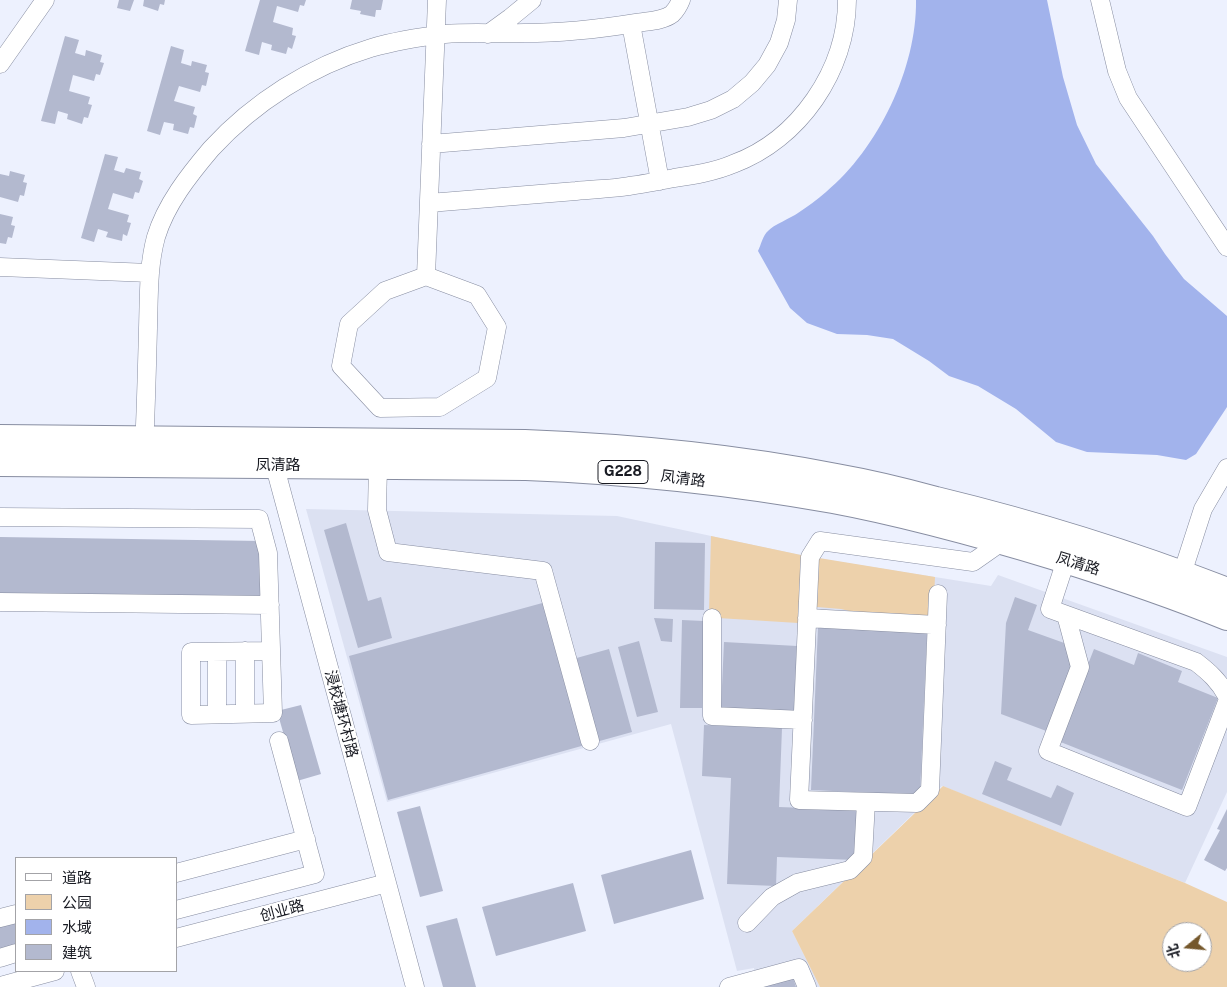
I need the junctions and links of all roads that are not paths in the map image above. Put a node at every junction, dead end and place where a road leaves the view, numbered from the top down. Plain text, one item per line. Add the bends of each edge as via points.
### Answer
1 (45, 0) edge
2 (437, 0) edge
3 (532, 0) edge
4 (681, 0) edge
5 (788, 0) edge
6 (847, 0) edge
7 (1100, 0) edge
8 (631, 24) junction
9 (488, 34) junction
10 (436, 35) junction
11 (0, 64) edge
12 (650, 124) junction
13 (431, 144) junction
14 (660, 181) junction
15 (429, 203) junction
16 (1227, 247) edge
17 (0, 268) edge
18 (150, 272) junction
19 (426, 276) junction
20 (0, 438) edge
21 (144, 452) junction
22 (271, 453) junction
23 (0, 463) edge
24 (378, 466) junction
25 (1227, 468) edge
26 (0, 517) edge
27 (1003, 541) junction
28 (1066, 560) junction
29 (1182, 574) junction
30 (1227, 592) edge
31 (938, 594) dead end
32 (0, 602) edge
33 (270, 605) junction
34 (1066, 615) junction
35 (1227, 617) edge
36 (712, 618) dead end
37 (807, 618) junction
38 (937, 625) junction
39 (245, 651) junction
40 (271, 651) junction
41 (217, 652) junction
42 (1227, 696) edge
43 (1227, 702) edge
44 (245, 713) junction
45 (217, 714) junction
46 (803, 720) junction
47 (279, 741) dead end
48 (590, 741) dead end
49 (866, 802) junction
50 (306, 839) junction
51 (178, 872) edge
52 (387, 883) junction
53 (178, 909) edge
54 (15, 914) edge
55 (0, 918) edge
56 (747, 923) dead end
57 (178, 937) edge
58 (15, 953) edge
59 (0, 958) edge
60 (51, 972) edge
61 (80, 972) edge
62 (0, 986) edge
63 (86, 987) edge
64 (415, 987) edge
65 (729, 987) edge
66 (808, 987) edge

1 - 11 street
2 - 10 street
3 - 9 street
4 - 8 street via 671,14 658,20
5 - 12 street via 779,43 752,83 733,99 712,110
6 - 14 street via 842,38 833,66 803,115 782,135 734,164
7 - 16 street via 1117,71 1128,98
8 - 9 street
8 - 12 street
9 - 10 street
10 - 13 street
10 - 18 street via 395,42 346,57 299,79 256,108 212,149 184,182 162,220
12 - 13 street
12 - 14 street
13 - 15 street
14 - 15 street
15 - 19 street
17 - 18 street
18 - 21 street
19 - 19 street via 385,291 349,324 340,366 380,408 440,407 487,378 497,327 478,295
20 - 21 highway, 凤清路 / G228
21 - 22 highway, 凤清路 / G228
21 - 23 highway, 凤清路 / G228
22 - 24 highway, 凤清路 / G228
22 - 29 highway, 凤清路 / G228 via 525,443 577,445 785,468 988,512
22 - 52 street, 浸校塘环村路
24 - 27 highway, 凤清路 / G228 via 569,468 680,478 842,502
24 - 48 street via 378,510 388,552 543,571
25 - 29 street via 1204,509
26 - 33 street via 259,519 268,553
27 - 28 highway, 凤清路 / G228
27 - 37 street via 973,562 820,541 810,557
28 - 34 street via 1050,609
28 - 35 highway, 凤清路 / G228
29 - 30 highway, 凤清路 / G228
31 - 38 street
32 - 33 street
33 - 40 street
34 - 42 street via 1196,662 1222,686
34 - 43 street via 1080,667 1048,751 1187,807
36 - 46 street via 712,716
37 - 38 street
37 - 46 street
38 - 49 street via 930,790 917,803
39 - 40 street
39 - 41 street
39 - 44 street
40 - 44 street via 273,713
41 - 45 street
41 - 45 street via 191,652 191,715
44 - 45 street
46 - 49 street via 799,800
47 - 50 street
49 - 56 street via 863,857 850,870 797,883 772,897
50 - 51 street
50 - 53 street via 315,874
52 - 57 street, 创业路
52 - 64 street, 浸校塘环村路
54 - 55 street
58 - 59 street
60 - 62 street
61 - 63 street
65 - 66 street via 799,968

